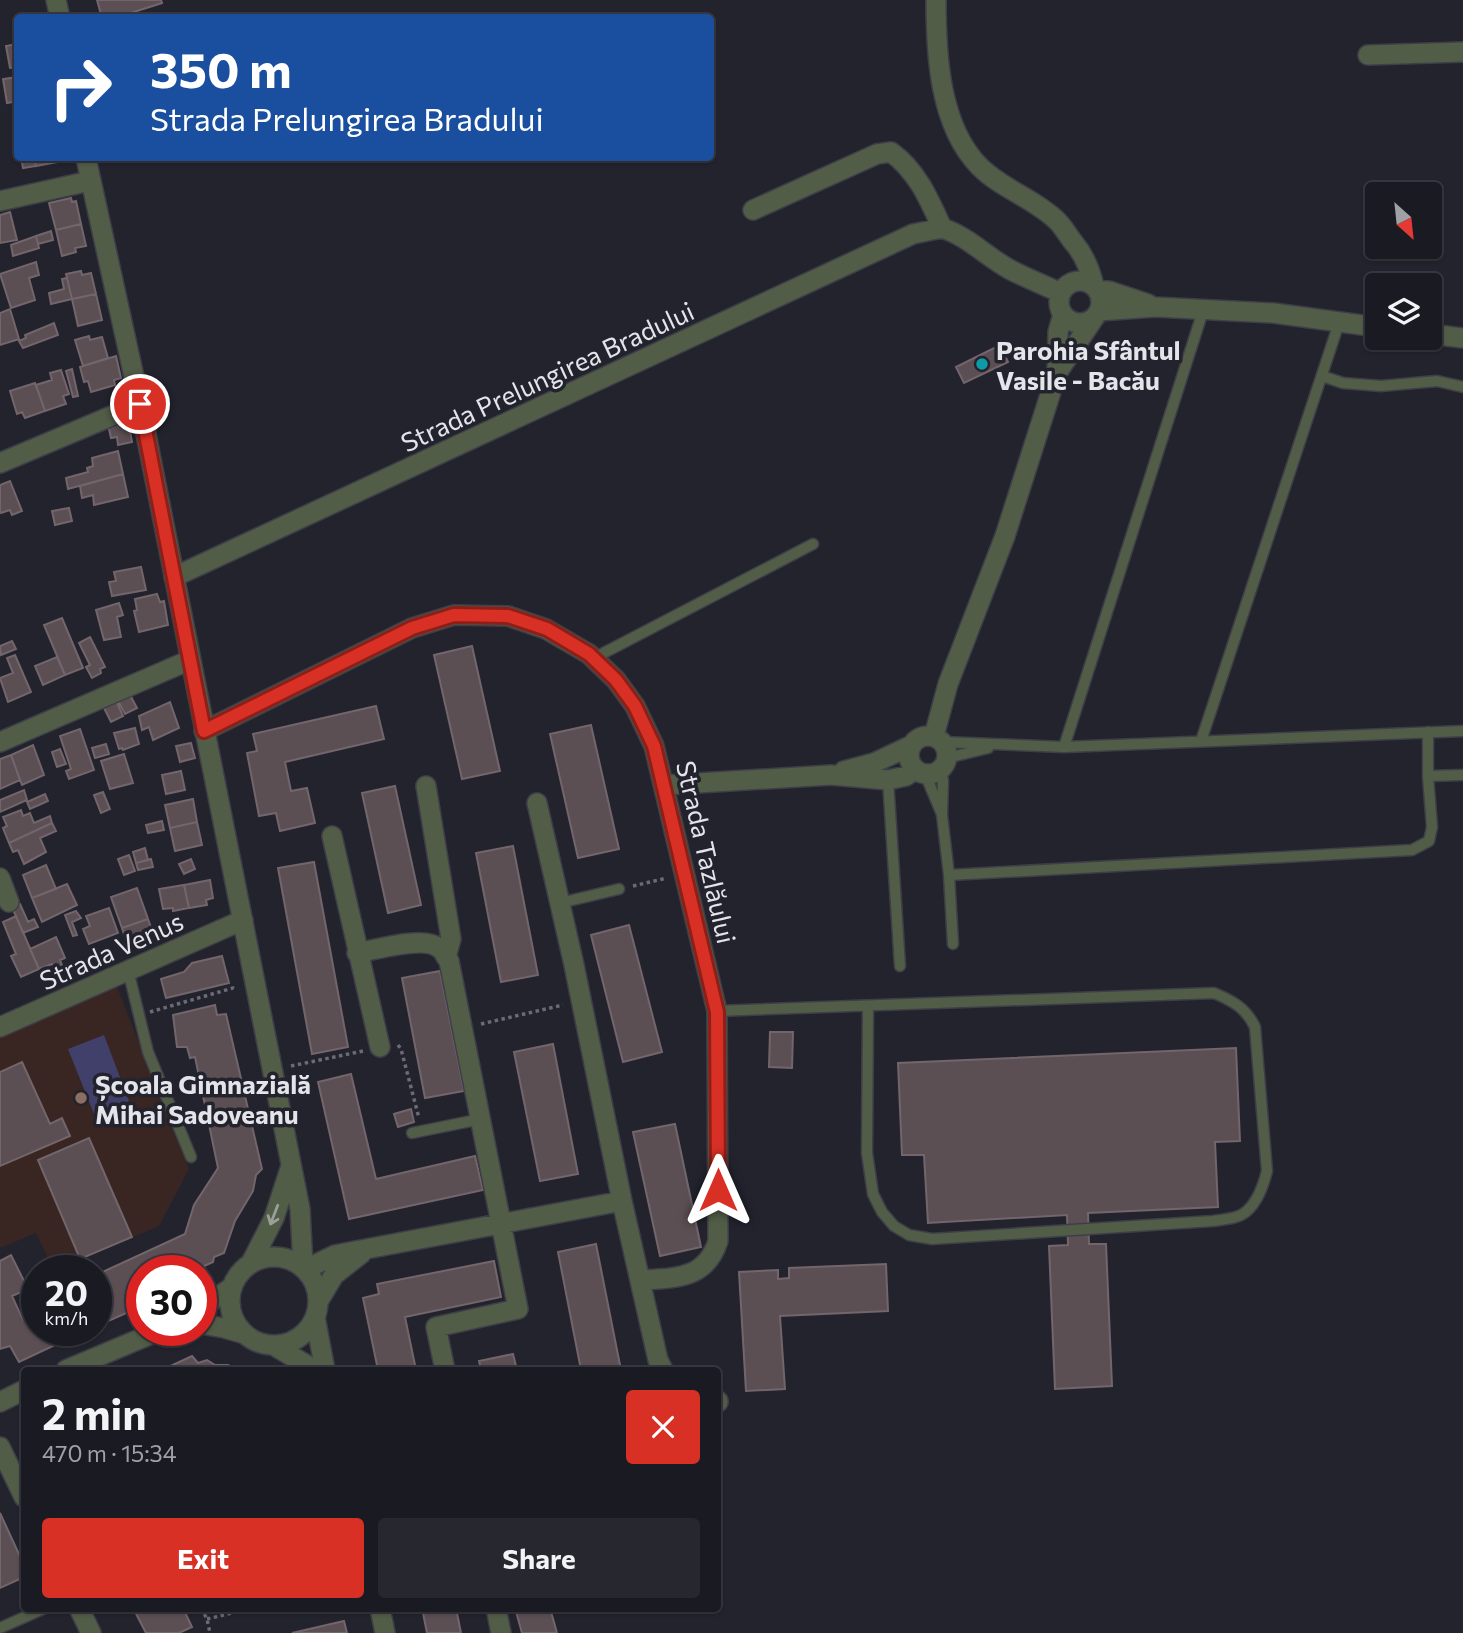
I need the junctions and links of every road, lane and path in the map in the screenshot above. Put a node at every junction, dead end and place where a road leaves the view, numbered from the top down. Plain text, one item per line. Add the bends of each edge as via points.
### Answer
1 (936, 0) edge
2 (1463, 52) edge
3 (1368, 55) dead end
4 (87, 161) edge
5 (90, 181) junction
6 (0, 201) edge
7 (753, 210) dead end
8 (942, 228) junction
9 (1082, 288) junction
10 (1156, 307) junction
11 (1203, 311) junction
12 (1063, 314) junction
13 (1097, 315) junction
14 (1339, 323) junction
15 (1365, 326) edge
16 (1442, 335) edge
17 (1463, 338) edge
18 (1057, 373) junction
19 (1322, 376) junction
20 (1463, 387) edge
21 (140, 404) junction
22 (0, 463) edge
23 (813, 544) dead end
24 (174, 577) junction
25 (594, 658) junction
26 (190, 660) junction
27 (204, 731) junction
28 (1463, 731) edge
29 (1428, 732) junction
30 (1201, 741) junction
31 (0, 742) edge
32 (994, 746) junction
33 (1063, 747) junction
34 (934, 758) junction
35 (831, 775) junction
36 (1463, 775) edge
37 (1428, 776) junction
38 (888, 780) junction
39 (665, 785) junction
40 (426, 786) dead end
41 (537, 803) dead end
42 (942, 815) junction
43 (332, 836) dead end
44 (686, 874) junction
45 (949, 875) junction
46 (0, 877) edge
47 (619, 889) joint
48 (9, 902) dead end
49 (560, 903) junction
50 (243, 920) junction
51 (953, 944) dead end
52 (357, 953) junction
53 (446, 957) junction
54 (900, 966) dead end
55 (128, 970) junction
56 (239, 992) dead end
57 (582, 1001) junction
58 (868, 1006) junction
59 (717, 1012) junction
60 (139, 1015) junction
61 (0, 1027) edge
62 (463, 1028) junction
63 (380, 1047) junction
64 (272, 1070) junction
65 (481, 1119) junction
66 (418, 1132) joint
67 (191, 1157) dead end
68 (291, 1165) junction
69 (622, 1201) junction
70 (502, 1222) junction
71 (365, 1250) junction
72 (251, 1262) junction
73 (304, 1268) junction
74 (640, 1280) junction
75 (232, 1287) junction
76 (217, 1297) edge
77 (317, 1308) junction
78 (217, 1327) edge
79 (245, 1334) junction
80 (273, 1345) junction
81 (126, 1346) edge
82 (78, 1367) edge
83 (310, 1367) edge
84 (325, 1367) edge
85 (444, 1367) edge
86 (658, 1367) edge
87 (21, 1392) edge
88 (0, 1402) edge
89 (0, 1447) edge
90 (21, 1491) edge
91 (36, 1612) edge
92 (81, 1612) edge
93 (203, 1612) edge
94 (236, 1612) edge
95 (381, 1612) edge
96 (497, 1612) edge
97 (207, 1619) junction
98 (0, 1628) edge
99 (91, 1633) edge
100 (209, 1633) edge
101 (385, 1633) edge
102 (501, 1633) edge

1 - 9 street via 936,43 946,104 967,150 992,177 1054,218 1079,247 1086,260
2 - 3 street
4 - 5 street
5 - 6 street
5 - 21 street
7 - 8 street via 877,154 891,152 926,192
8 - 9 street via 959,234 1010,269
8 - 24 street, Strada Prelungirea Bradului via 913,234
9 - 10 street
9 - 12 street via 1059,308
9 - 13 street via 1101,297
10 - 11 street
10 - 13 street
11 - 14 street via 1273,313
11 - 33 lane
12 - 13 street via 1077,323
12 - 18 street
13 - 18 street
14 - 15 street
14 - 19 lane
16 - 17 street
18 - 34 street via 1005,536 948,684
19 - 20 lane via 1381,386 1437,381
19 - 30 lane
21 - 22 street
21 - 24 street
23 - 25 lane
24 - 26 street
25 - 27 street, Strada Tazlăului via 547,629 508,616 454,615 412,628
25 - 39 street, Strada Tazlăului via 635,706 654,746
26 - 27 street
26 - 31 street
27 - 50 street
28 - 29 lane
29 - 30 lane
29 - 37 lane
30 - 33 lane
32 - 33 lane
32 - 34 lane
32 - 34 lane
34 - 35 street via 917,739 874,763
34 - 38 street via 906,776
34 - 42 lane
34 - 42 lane via 943,781
35 - 38 street
35 - 39 street
36 - 37 lane
37 - 45 lane via 1429,841 1412,850
38 - 54 lane
39 - 44 street, Strada Tazlăului
40 - 53 street via 451,939
41 - 49 street
42 - 45 lane
43 - 52 street
44 - 47 path
44 - 59 street, Strada Tazlăului
45 - 51 lane
46 - 48 street
47 - 49 lane
49 - 57 street
50 - 55 street, Strada Venus
50 - 64 street
52 - 53 street via 427,943 439,947
52 - 63 street
53 - 62 street
55 - 60 lane
55 - 61 street, Strada Venus
56 - 60 path via 233,988
57 - 62 path
57 - 69 street
58 - 58 lane via 1214,993 1234,1001 1249,1014 1255,1027 1267,1171 1262,1188 1239,1217 1213,1221 932,1239 909,1235 894,1226 873,1194 867,1153
58 - 59 lane
59 - 74 street, Strada Tazlăului via 718,1241 703,1267 678,1277
60 - 67 lane via 148,1052
62 - 65 street
63 - 64 path
63 - 66 path via 398,1045 401,1049
64 - 68 street
65 - 66 lane
65 - 70 street
68 -> 72 street via 274,1217
68 - 73 street
69 - 70 street
69 - 74 street
70 - 71 street
70 - 85 street via 518,1309 436,1327
71 - 73 street via 335,1255
71 - 77 street via 334,1275
72 - 73 street via 278,1256
72 - 75 street
73 - 77 street via 317,1289
74 - 86 street
75 - 76 street
75 - 79 street via 231,1313
77 - 80 street via 308,1329 298,1338
77 - 84 street
78 - 79 street
79 - 80 street
80 - 83 street
81 - 82 street
87 - 88 street
89 - 90 street
91 - 98 lane
92 - 99 street
93 - 97 path
94 - 97 path
95 - 101 street
96 - 102 street
97 - 100 path

